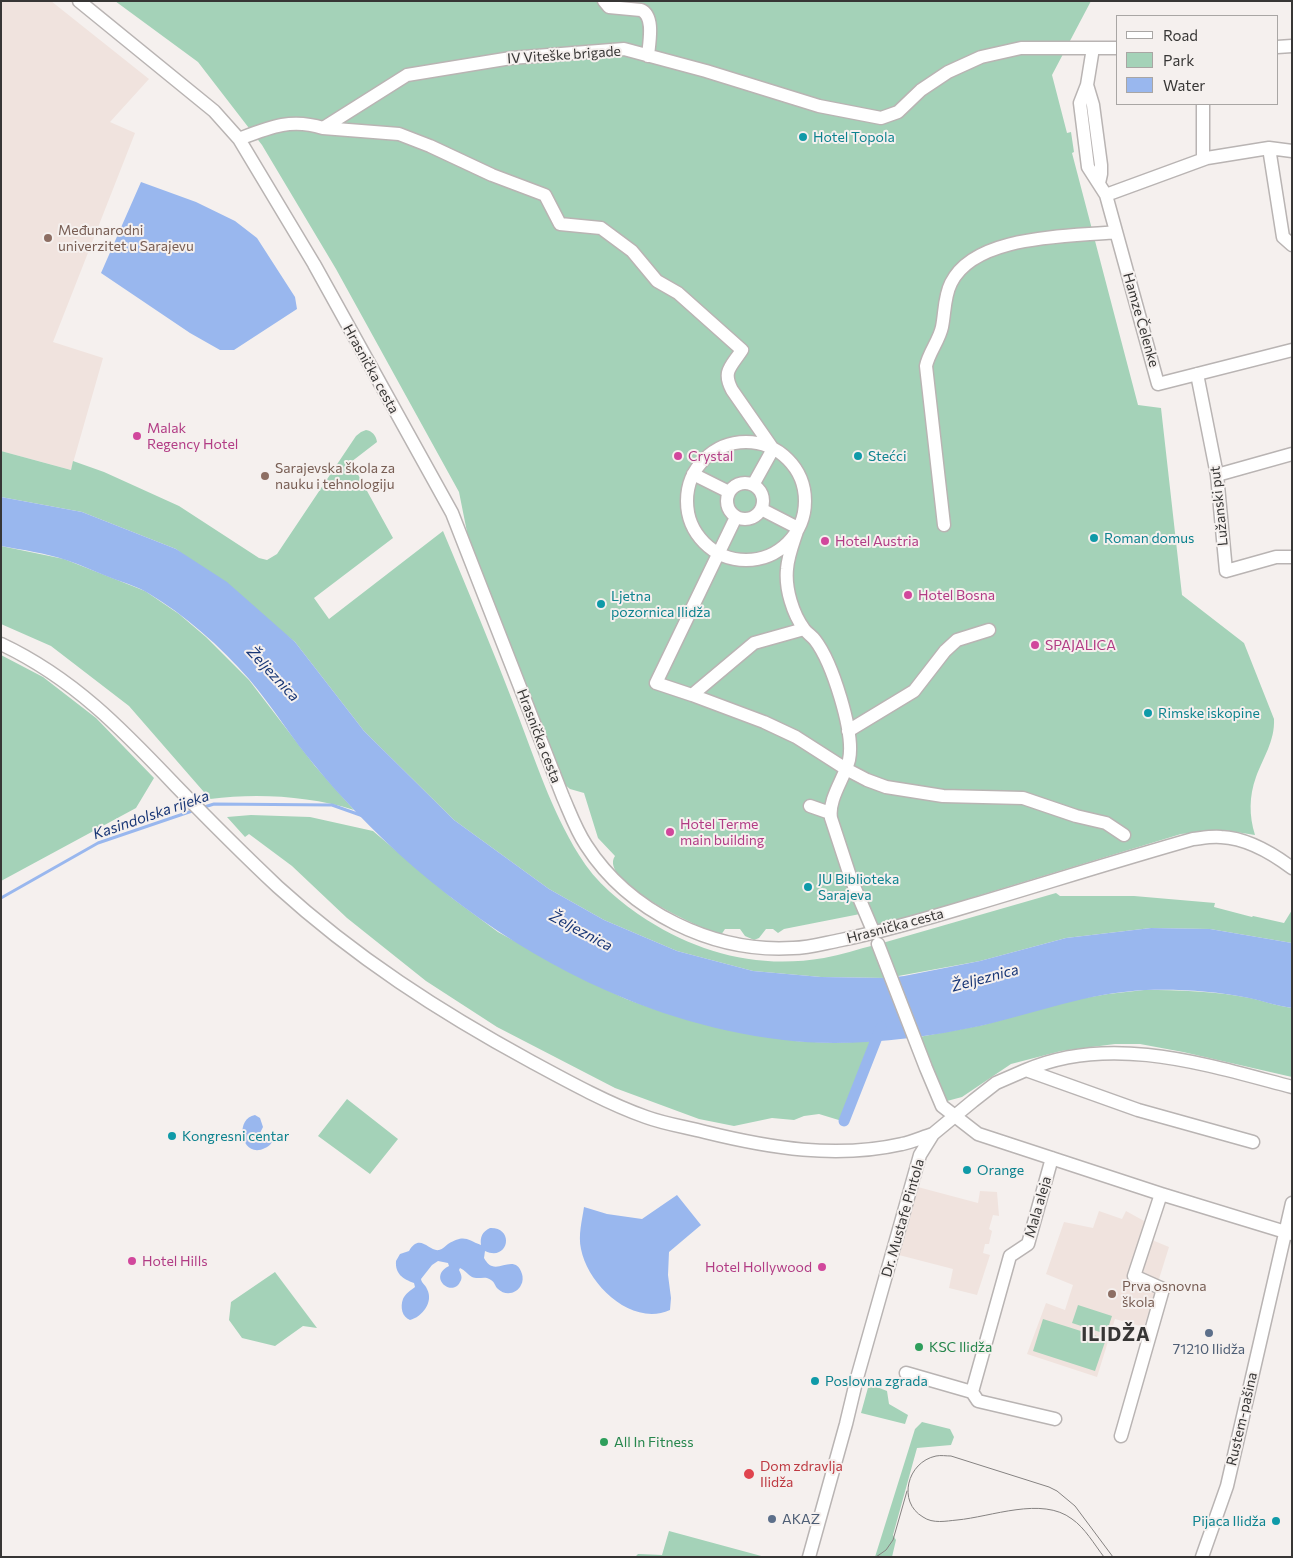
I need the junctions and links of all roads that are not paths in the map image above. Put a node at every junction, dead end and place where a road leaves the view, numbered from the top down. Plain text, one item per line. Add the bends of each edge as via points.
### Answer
1 (79, 1) edge
2 (604, 1) edge
3 (1278, 46) edge
4 (1292, 46) edge
5 (1093, 48) junction
6 (1116, 48) edge
7 (648, 56) junction
8 (1202, 105) edge
9 (324, 128) junction
10 (239, 139) junction
11 (1269, 148) junction
12 (1292, 151) edge
13 (1204, 160) junction
14 (1106, 195) junction
15 (1116, 232) junction
16 (1292, 246) edge
17 (1292, 350) edge
18 (1197, 374) junction
19 (773, 449) junction
20 (1292, 454) edge
21 (693, 474) junction
22 (1217, 475) junction
23 (753, 485) junction
24 (729, 492) junction
25 (761, 509) junction
26 (736, 517) junction
27 (944, 525) dead end
28 (798, 528) junction
29 (718, 554) junction
30 (1292, 557) edge
31 (804, 629) junction
32 (989, 630) dead end
33 (1, 644) edge
34 (692, 695) junction
35 (848, 731) junction
36 (846, 769) junction
37 (810, 806) dead end
38 (830, 813) junction
39 (1124, 835) dead end
40 (1292, 868) edge
41 (876, 938) junction
42 (1026, 1070) junction
43 (1292, 1087) edge
44 (955, 1116) junction
45 (933, 1134) junction
46 (1253, 1142) dead end
47 (1052, 1158) junction
48 (1161, 1194) junction
49 (1292, 1203) edge
50 (1288, 1233) edge
51 (906, 1373) dead end
52 (972, 1392) junction
53 (1056, 1419) dead end
54 (1120, 1436) dead end
55 (1205, 1551) edge
56 (809, 1557) edge
57 (1198, 1557) edge

1 - 10 street, Hrasnička cesta via 214,111
2 - 7 street via 609,8 646,12 650,22
3 - 4 street
5 - 6 street
5 - 7 street, IV Viteške brigade via 1022,48 981,58 948,72 921,90 898,112 882,118 819,106 706,70
5 - 14 street, Hamze Čelenke via 1087,85 1094,105 1101,174 1099,183
7 - 9 street, IV Viteške brigade via 624,49 530,56 407,75
8 - 13 street
9 - 10 street via 291,122
9 - 19 street via 398,134 545,195 560,224 601,228 632,251 657,281 678,293 742,350 726,374 726,380
10 - 41 street, Hrasnička cesta via 314,264 452,513 563,797 579,832 599,863 612,878 653,911 710,938 752,947 792,948
11 - 12 street
11 - 13 street
11 - 16 street via 1283,237
13 - 14 street
14 - 15 street, Hamze Čelenke
15 - 18 street, Hamze Čelenke via 1158,384
15 - 27 street via 1028,240 994,248 964,266 952,280 946,294 942,329 926,366
17 - 18 street, Hamze Čelenke
18 - 22 street, Lužanski put
19 - 21 street via 754,443 724,446 704,460
19 - 23 street
19 - 28 street via 798,473 804,493 804,510
20 - 22 street
21 - 24 street
21 - 29 street via 687,497 689,518 696,534
22 - 30 street, Lužanski put via 1226,571
23 - 24 street via 742,483
23 - 25 street via 761,492
24 - 26 street via 728,509
25 - 26 street via 748,519
25 - 28 street
26 - 29 street
28 - 29 street via 784,546 766,556 736,560
28 - 31 street via 787,579 796,615
29 - 34 street via 656,683
31 - 34 street via 754,643
31 - 35 street via 832,672
32 - 35 street via 957,640 914,691
33 - 45 street via 41,665 85,696 280,888 394,980 487,1038 584,1089 647,1118 747,1143 838,1152 904,1144
34 - 36 street via 796,737
35 - 36 street via 850,749
36 - 38 street
36 - 39 street via 886,787 911,792 1030,800 1106,824
37 - 38 street
38 - 41 street, Mala aleja via 851,879
40 - 41 street, Hrasnička cesta via 1242,840 1219,836 1193,840
41 - 44 street, Mala aleja via 942,1106
42 - 43 street, Dr. Mustafe Pintola via 1053,1060 1099,1054 1150,1055
42 - 44 street, Dr. Mustafe Pintola via 996,1083
42 - 46 street via 1138,1110
44 - 45 street, Dr. Mustafe Pintola
44 - 47 street, Mala aleja via 978,1134
45 - 56 street, Dr. Mustafe Pintola via 920,1155
47 - 48 street, Mala aleja
47 - 52 street, Mala aleja via 1028,1244 1010,1256
48 - 50 street, Mala aleja
48 - 54 street via 1134,1276 1162,1289
49 - 50 street, Rustem-pašina
50 - 55 street, Rustem-pašina via 1227,1486
51 - 52 street
52 - 53 street via 978,1401
55 - 57 street, Rustem-pašina

